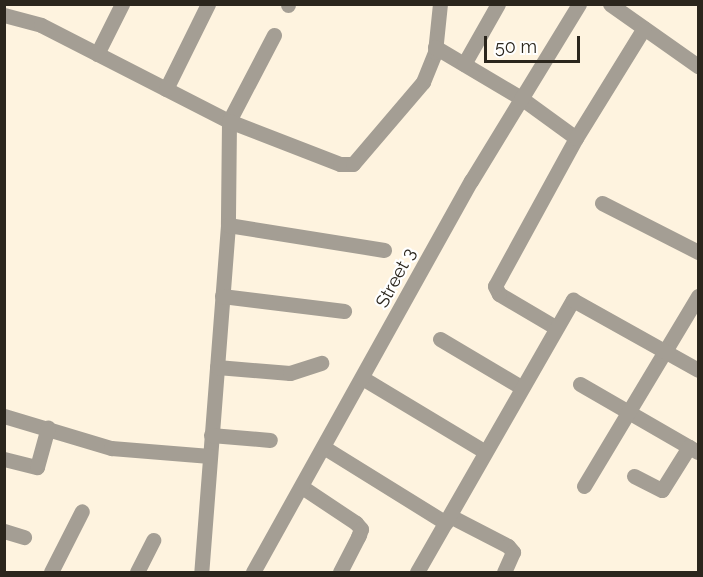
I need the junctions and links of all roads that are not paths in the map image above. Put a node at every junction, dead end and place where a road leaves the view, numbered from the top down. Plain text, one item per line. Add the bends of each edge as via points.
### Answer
1 (122, 4) edge
2 (208, 4) edge
3 (440, 4) edge
4 (498, 4) edge
5 (579, 4) edge
6 (610, 4) edge
7 (4, 15) edge
8 (644, 28) junction
9 (274, 35) dead end
10 (435, 47) junction
11 (97, 54) junction
12 (464, 64) junction
13 (699, 66) edge
14 (166, 89) junction
15 (521, 98) junction
16 (229, 121) junction
17 (576, 138) junction
18 (602, 203) dead end
19 (228, 225) junction
20 (384, 250) dead end
21 (699, 252) edge
22 (222, 296) junction
23 (699, 296) edge
24 (344, 311) dead end
25 (555, 327) junction
26 (440, 339) dead end
27 (666, 351) junction
28 (321, 363) dead end
29 (216, 367) junction
30 (699, 370) edge
31 (364, 379) junction
32 (580, 384) dead end
33 (521, 387) junction
34 (628, 412) junction
35 (4, 416) edge
36 (48, 427) junction
37 (211, 435) junction
38 (270, 441) dead end
39 (325, 447) junction
40 (694, 449) edge
41 (484, 452) junction
42 (210, 456) junction
43 (4, 459) edge
44 (634, 476) dead end
45 (584, 486) dead end
46 (302, 487) junction
47 (82, 511) dead end
48 (448, 520) junction
49 (4, 531) edge
50 (24, 537) dead end
51 (153, 540) dead end
52 (51, 573) edge
53 (137, 573) edge
54 (201, 573) edge
55 (253, 573) edge
56 (340, 573) edge
57 (417, 573) edge
58 (504, 573) edge

1 - 11 street
2 - 14 street
3 - 10 street
4 - 12 street
5 - 15 street, Street 3
6 - 8 street
7 - 11 street via 41,25
8 - 13 street
8 - 17 street
9 - 16 street
10 - 12 street
10 - 16 street via 423,82 353,164 340,164
11 - 14 street
12 - 15 street
14 - 16 street
15 - 17 street
15 - 31 street, Street 3
16 - 19 street
17 - 25 street via 495,286 499,294
18 - 21 street
19 - 20 street
19 - 22 street
22 - 24 street
22 - 29 street
23 - 27 street
25 - 27 street via 568,305 578,299
25 - 33 street
26 - 33 street
27 - 30 street
27 - 34 street
28 - 29 street via 291,373
29 - 37 street
31 - 39 street, Street 3
31 - 41 street
32 - 34 street
33 - 41 street
34 - 40 street
34 - 45 street
35 - 36 street
36 - 42 street via 111,448
36 - 43 street via 37,467
37 - 38 street
37 - 42 street
39 - 46 street, Street 3
39 - 48 street
40 - 44 street via 662,489
41 - 48 street
42 - 54 street
46 - 55 street, Street 3
46 - 56 street via 361,529
47 - 52 street
48 - 57 street
48 - 58 street via 508,546 513,552
49 - 50 street
51 - 53 street

